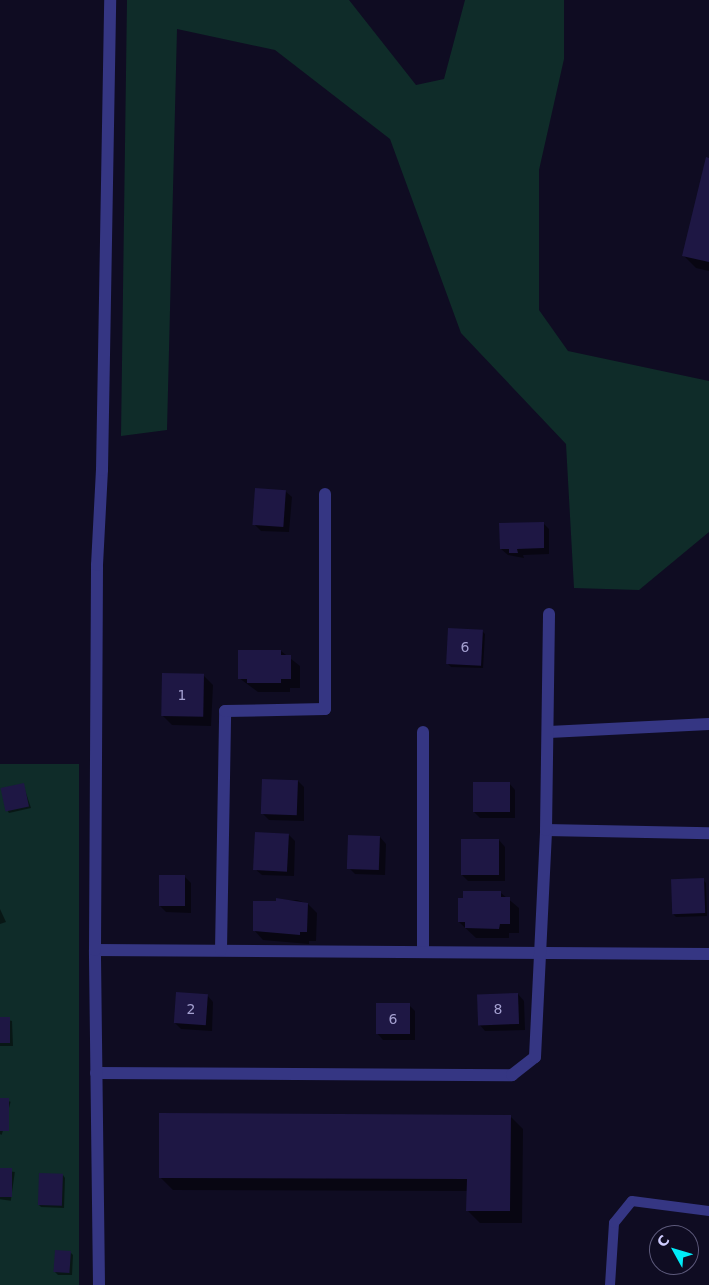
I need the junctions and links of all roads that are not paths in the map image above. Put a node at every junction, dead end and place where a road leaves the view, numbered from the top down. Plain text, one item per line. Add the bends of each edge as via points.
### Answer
1 (110, 0) edge
2 (325, 494) dead end
3 (548, 614) dead end
4 (709, 724) edge
5 (423, 732) dead end
6 (549, 732) junction
7 (546, 830) junction
8 (709, 833) edge
9 (95, 950) junction
10 (221, 950) junction
11 (423, 951) junction
12 (541, 952) junction
13 (709, 954) edge
14 (96, 1073) junction
15 (709, 1212) edge
16 (99, 1285) edge
17 (610, 1285) edge

1 - 9 street via 102,460 97,565
2 - 10 street via 325,709 225,711
3 - 6 street
4 - 6 street
5 - 11 street
6 - 7 street
7 - 8 street
7 - 12 street
9 - 10 street
9 - 14 street
10 - 11 street
11 - 12 street
12 - 13 street
12 - 14 street via 535,1057 512,1075
14 - 16 street
15 - 17 lane via 632,1202 614,1223

